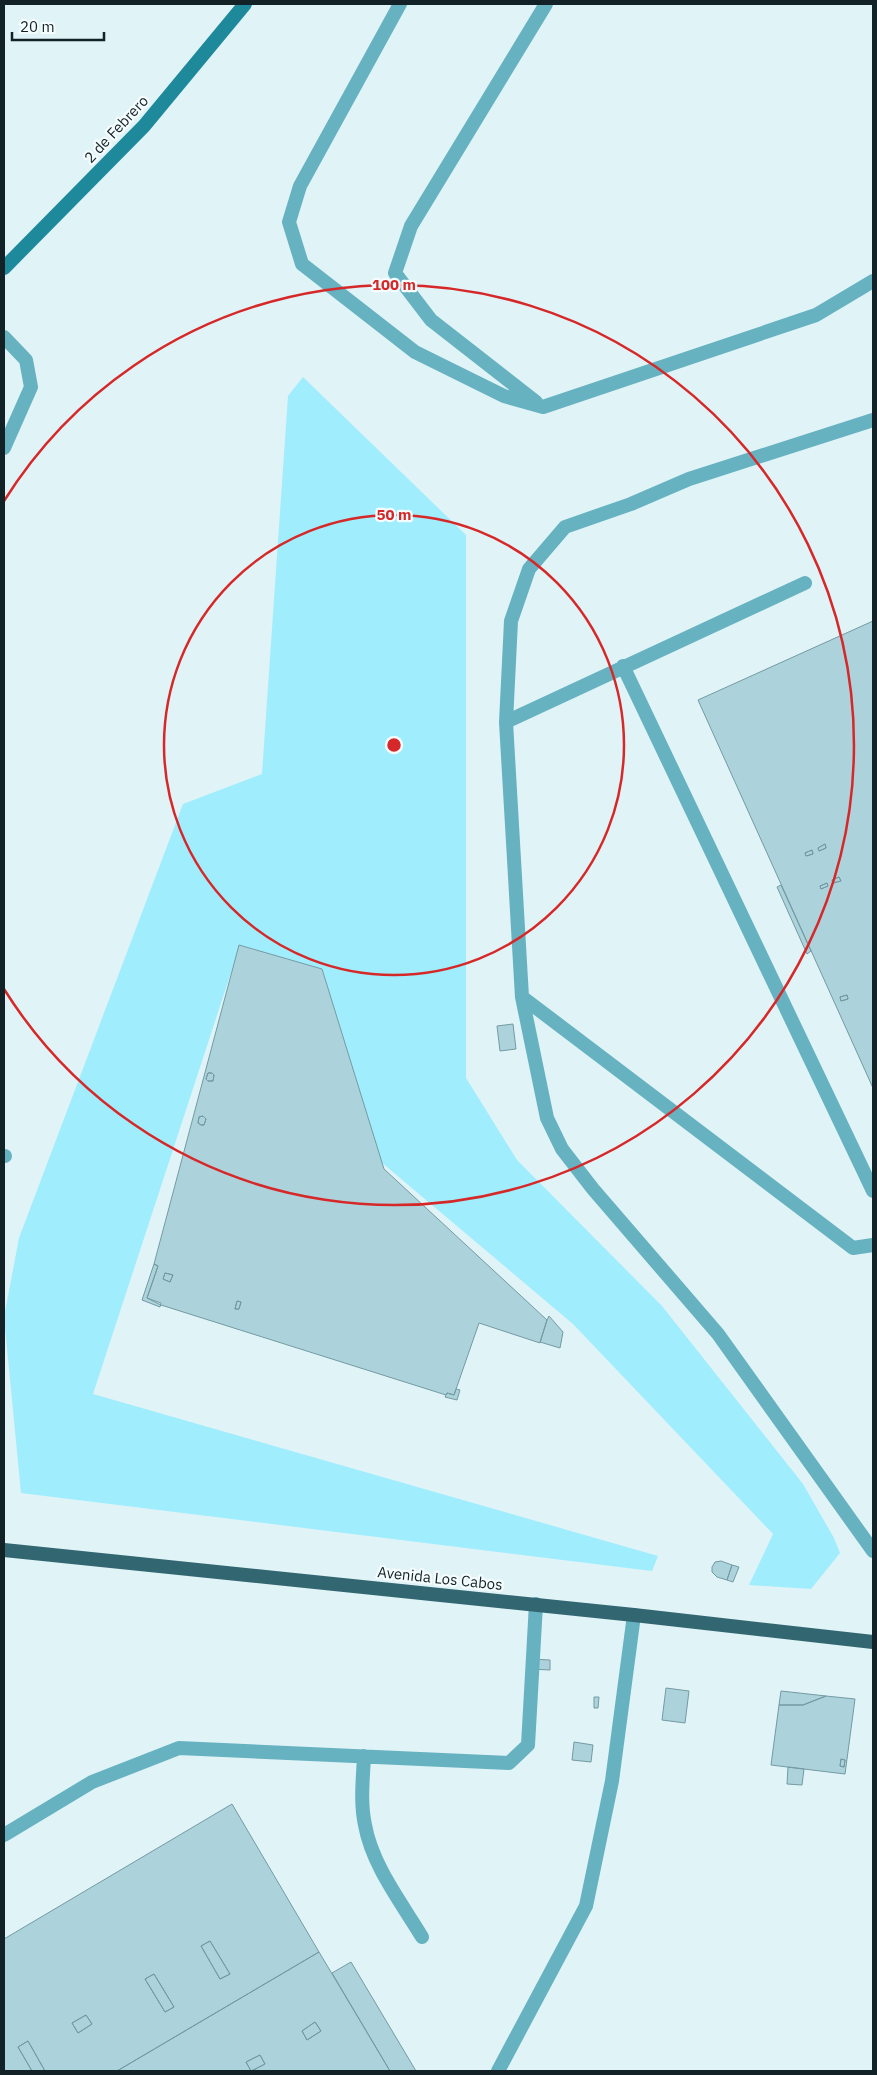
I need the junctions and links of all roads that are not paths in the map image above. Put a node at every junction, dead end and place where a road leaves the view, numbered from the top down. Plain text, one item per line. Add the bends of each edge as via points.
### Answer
1 (245, 4) edge
2 (400, 4) edge
3 (546, 4) edge
4 (4, 268) edge
5 (873, 281) edge
6 (4, 337) edge
7 (543, 408) junction
8 (873, 420) edge
9 (4, 448) edge
10 (805, 583) dead end
11 (624, 666) junction
12 (506, 722) junction
13 (522, 998) junction
14 (873, 1191) edge
15 (873, 1244) edge
16 (4, 1550) edge
17 (873, 1551) edge
18 (536, 1604) junction
19 (634, 1614) junction
20 (873, 1642) edge
21 (364, 1756) junction
22 (4, 1836) edge
23 (422, 1937) dead end
24 (498, 2071) edge

1 - 4 main road, 2 de Febrero via 144,126
2 - 7 lane via 300,186 289,222 302,264 415,352 504,396
3 - 7 lane via 411,226 395,273 431,320
5 - 7 lane via 816,315
6 - 9 lane via 26,360 31,386
8 - 12 lane via 689,479 565,527 529,569 511,621
10 - 11 lane
11 - 12 lane
11 - 14 lane
12 - 13 lane
13 - 15 lane via 853,1248
13 - 17 lane via 546,1118 562,1149 718,1334
16 - 18 main road, Avenida Los Cabos
18 - 19 main road, Avenida Los Cabos
18 - 21 lane via 528,1745 509,1763
19 - 20 main road, Avenida Los Cabos
19 - 24 lane via 612,1781 586,1906
21 - 22 lane via 179,1748 92,1782
21 - 23 lane via 362,1799 365,1826 375,1858

